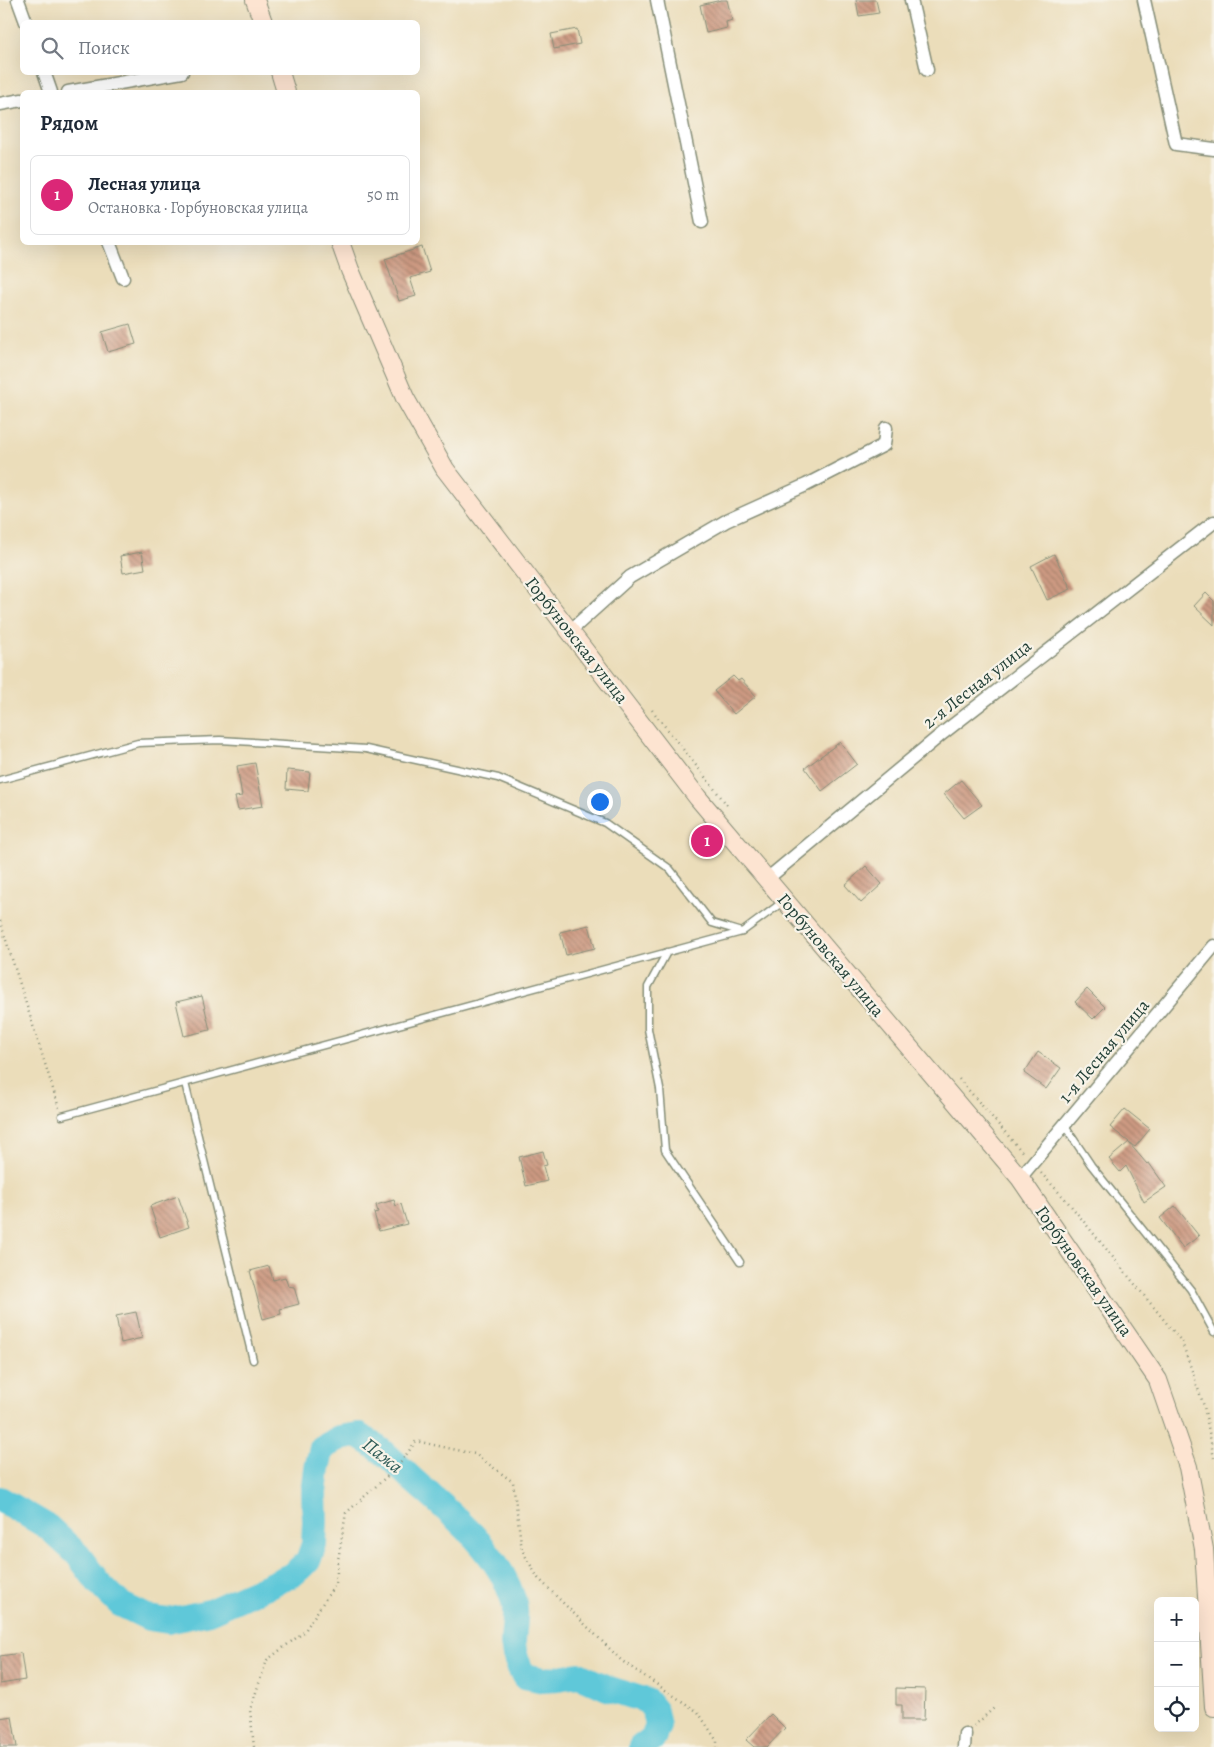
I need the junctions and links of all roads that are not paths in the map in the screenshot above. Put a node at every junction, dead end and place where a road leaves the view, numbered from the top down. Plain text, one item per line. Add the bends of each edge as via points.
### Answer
1 (18, 0) edge
2 (256, 0) edge
3 (657, 0) edge
4 (911, 0) edge
5 (1144, 0) edge
6 (25, 20) edge
7 (262, 20) edge
8 (927, 70) dead end
9 (45, 75) edge
10 (165, 75) edge
11 (281, 75) edge
12 (50, 90) edge
13 (79, 90) edge
14 (285, 90) edge
15 (20, 100) edge
16 (0, 104) edge
17 (1214, 149) edge
18 (702, 222) dead end
19 (110, 245) edge
20 (341, 245) edge
21 (123, 278) dead end
22 (886, 428) dead end
23 (1214, 522) edge
24 (570, 631) junction
25 (0, 780) edge
26 (767, 879) junction
27 (785, 900) junction
28 (742, 932) junction
29 (1214, 946) edge
30 (667, 952) junction
31 (185, 1083) junction
32 (62, 1116) road end
33 (1064, 1125) junction
34 (1020, 1178) junction
35 (740, 1262) dead end
36 (1214, 1332) edge
37 (253, 1360) dead end
38 (1209, 1548) edge
39 (1214, 1707) edge
40 (965, 1734) road end
41 (964, 1747) edge

1 - 6 street
2 - 7 main road
3 - 18 street
4 - 8 street
5 - 17 street via 1176,144
9 - 12 street
10 - 13 street
11 - 14 main road
15 - 16 street
19 - 21 street
20 - 24 main road, Горбуновская улица via 405,398 445,469
22 - 24 street via 884,445 806,486 726,521 630,576
23 - 26 street, 2-я Лесная улица via 943,733
24 - 26 main road, Горбуновская улица via 698,798
25 - 28 lane via 138,743 220,740 366,749 498,778 605,823 670,869 712,923
26 - 27 main road, Горбуновская улица
27 - 28 lane
27 - 34 main road, Горбуновская улица
28 - 30 lane
29 - 33 street, 1-я Лесная улица
30 - 31 lane
30 - 35 lane via 648,986 648,1029 660,1089 665,1150
31 - 32 lane
31 - 37 lane
33 - 34 street, 1-я Лесная улица
33 - 36 lane via 1091,1165 1191,1290
34 - 38 main road, Горбуновская улица via 1158,1380 1188,1467
38 - 39 main road, Горбуновская улица
40 - 41 street

